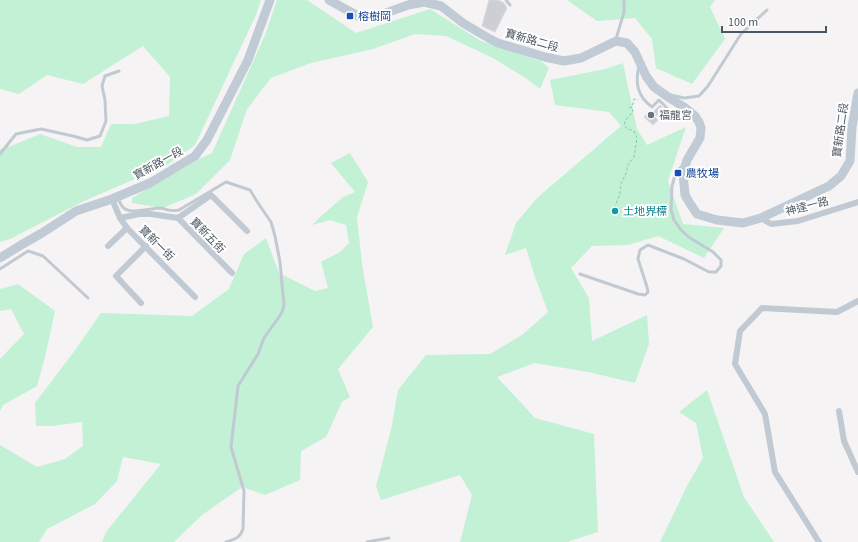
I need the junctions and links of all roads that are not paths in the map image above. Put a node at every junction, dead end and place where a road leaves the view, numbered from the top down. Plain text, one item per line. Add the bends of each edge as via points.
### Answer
1 (270, 0) edge
2 (329, 0) edge
3 (506, 0) edge
4 (624, 0) edge
5 (406, 2) edge
6 (510, 5) dead end
7 (767, 10) dead end
8 (616, 41) junction
9 (640, 64) junction
10 (119, 71) dead end
11 (663, 93) junction
12 (858, 93) edge
13 (672, 113) dead end
14 (0, 154) edge
15 (687, 160) junction
16 (115, 198) junction
17 (858, 202) edge
18 (120, 218) junction
19 (178, 218) junction
20 (761, 218) junction
21 (127, 228) junction
22 (247, 231) dead end
23 (108, 246) dead end
24 (146, 246) junction
25 (0, 258) edge
26 (0, 269) edge
27 (232, 273) dead end
28 (580, 274) dead end
29 (195, 297) dead end
30 (88, 298) dead end
31 (858, 301) edge
32 (140, 303) dead end
33 (839, 411) dead end
34 (858, 472) edge
35 (389, 538) dead end
36 (226, 542) edge
37 (367, 542) edge
38 (819, 542) edge

1 - 16 street, 寶新路一段 via 248,60 207,140 195,156 150,183
2 - 5 street, 寶新路二段 via 358,16 375,17
3 - 6 lane
4 - 8 lane via 624,12
5 - 8 street, 寶新路二段 via 424,2 441,6 463,23 498,43 564,61 581,58
7 - 11 lane via 742,34 699,96 684,98
8 - 9 street, 寶新路二段 via 627,43 635,52
9 - 11 street, 寶新路二段 via 646,76
9 - 13 lane via 637,85 644,100 652,107 659,100
10 - 14 lane via 105,76 102,86 106,121 100,136 87,140 41,129 16,134
11 - 15 street, 寶新路二段 via 695,116 701,128 700,138
12 - 20 street, 寶新路二段 via 850,161 841,176 829,186
15 - 20 street, 寶新路二段 via 682,174 685,195 697,214 716,220 743,223
15 - 28 lane via 676,172 672,186 671,210 681,230 721,260 721,266 716,272 709,272 648,245 640,250 638,259 648,287 645,295
16 - 18 street, 寶新一街
16 - 25 street, 寶新路一段 via 76,211
16 - 36 lane via 126,210 160,208 175,211 226,182 250,190 272,222 280,262 284,305 238,386 231,447 244,491 243,529 236,539
17 - 20 street, 神達一路 via 798,221 771,224
18 - 19 street, 寶新五街 via 139,214
18 - 21 street, 寶新一街
19 - 22 street via 211,195
19 - 27 street, 寶新五街
21 - 23 street
21 - 24 street, 寶新一街
24 - 29 street, 寶新一街
24 - 32 street via 116,276
26 - 30 lane via 28,251 42,256
31 - 38 street via 837,312 762,308 740,332 735,364 765,414 775,472
33 - 34 street via 844,441
35 - 37 lane

